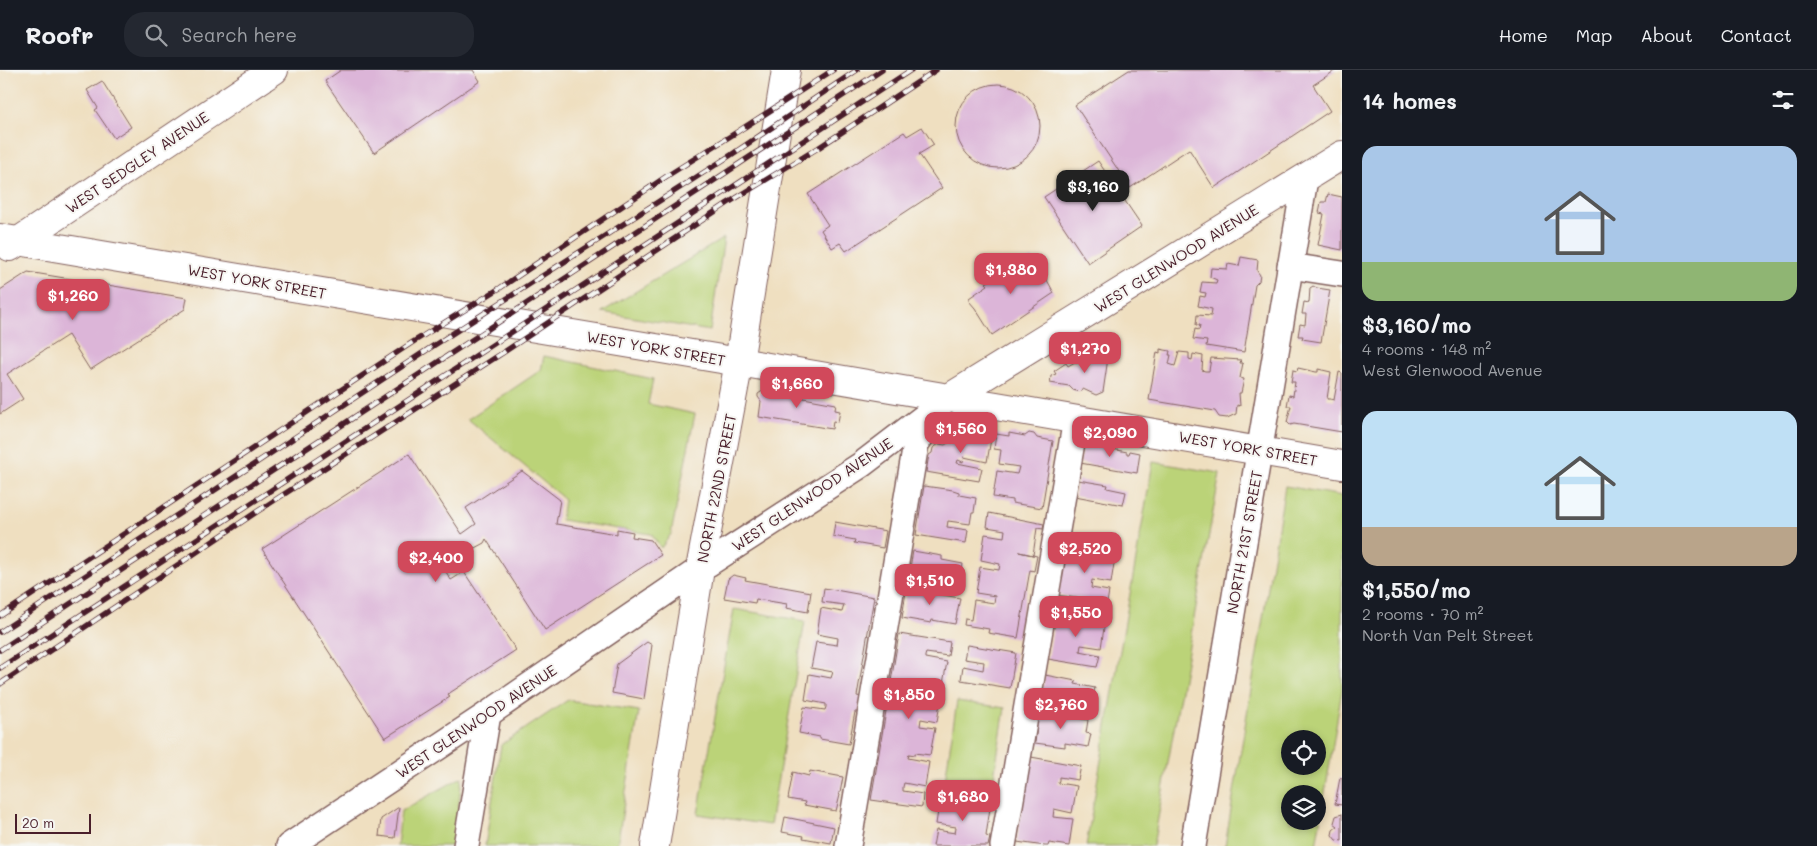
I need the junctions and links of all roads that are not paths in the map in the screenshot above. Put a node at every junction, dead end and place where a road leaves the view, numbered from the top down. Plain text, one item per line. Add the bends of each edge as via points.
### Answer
1 (274, 70) edge
2 (786, 70) edge
3 (248, 79) edge
4 (1342, 155) edge
5 (1304, 179) junction
6 (6, 244) edge
7 (1290, 266) junction
8 (1342, 274) edge
9 (739, 362) junction
10 (949, 398) junction
11 (1076, 419) junction
12 (1259, 450) junction
13 (1342, 465) edge
14 (700, 569) junction
15 (488, 714) junction
16 (289, 846) edge
17 (466, 846) edge
18 (655, 846) edge
19 (848, 846) edge
20 (1003, 846) edge
21 (1193, 846) edge

1 - 3 main road, WEST SEDGLEY AVENUE
2 - 9 main road, NORTH 22ND STREET
3 - 6 main road, WEST SEDGLEY AVENUE
4 - 5 main road, WEST GLENWOOD AVENUE
5 - 7 street, NORTH 21ST STREET
5 - 10 main road, WEST GLENWOOD AVENUE
6 - 9 main road, WEST YORK STREET
7 - 8 street
7 - 12 street, NORTH 21ST STREET
9 - 10 main road, WEST YORK STREET
9 - 14 main road, NORTH 22ND STREET
10 - 11 main road, WEST YORK STREET
10 - 14 street, WEST GLENWOOD AVENUE via 861,465
10 - 19 street via 916,444
11 - 12 main road, WEST YORK STREET
11 - 20 street
12 - 13 main road, WEST YORK STREET
12 - 21 street, NORTH 21ST STREET
14 - 15 street, WEST GLENWOOD AVENUE
14 - 18 main road, NORTH 22ND STREET
15 - 16 street, WEST GLENWOOD AVENUE
15 - 17 street

